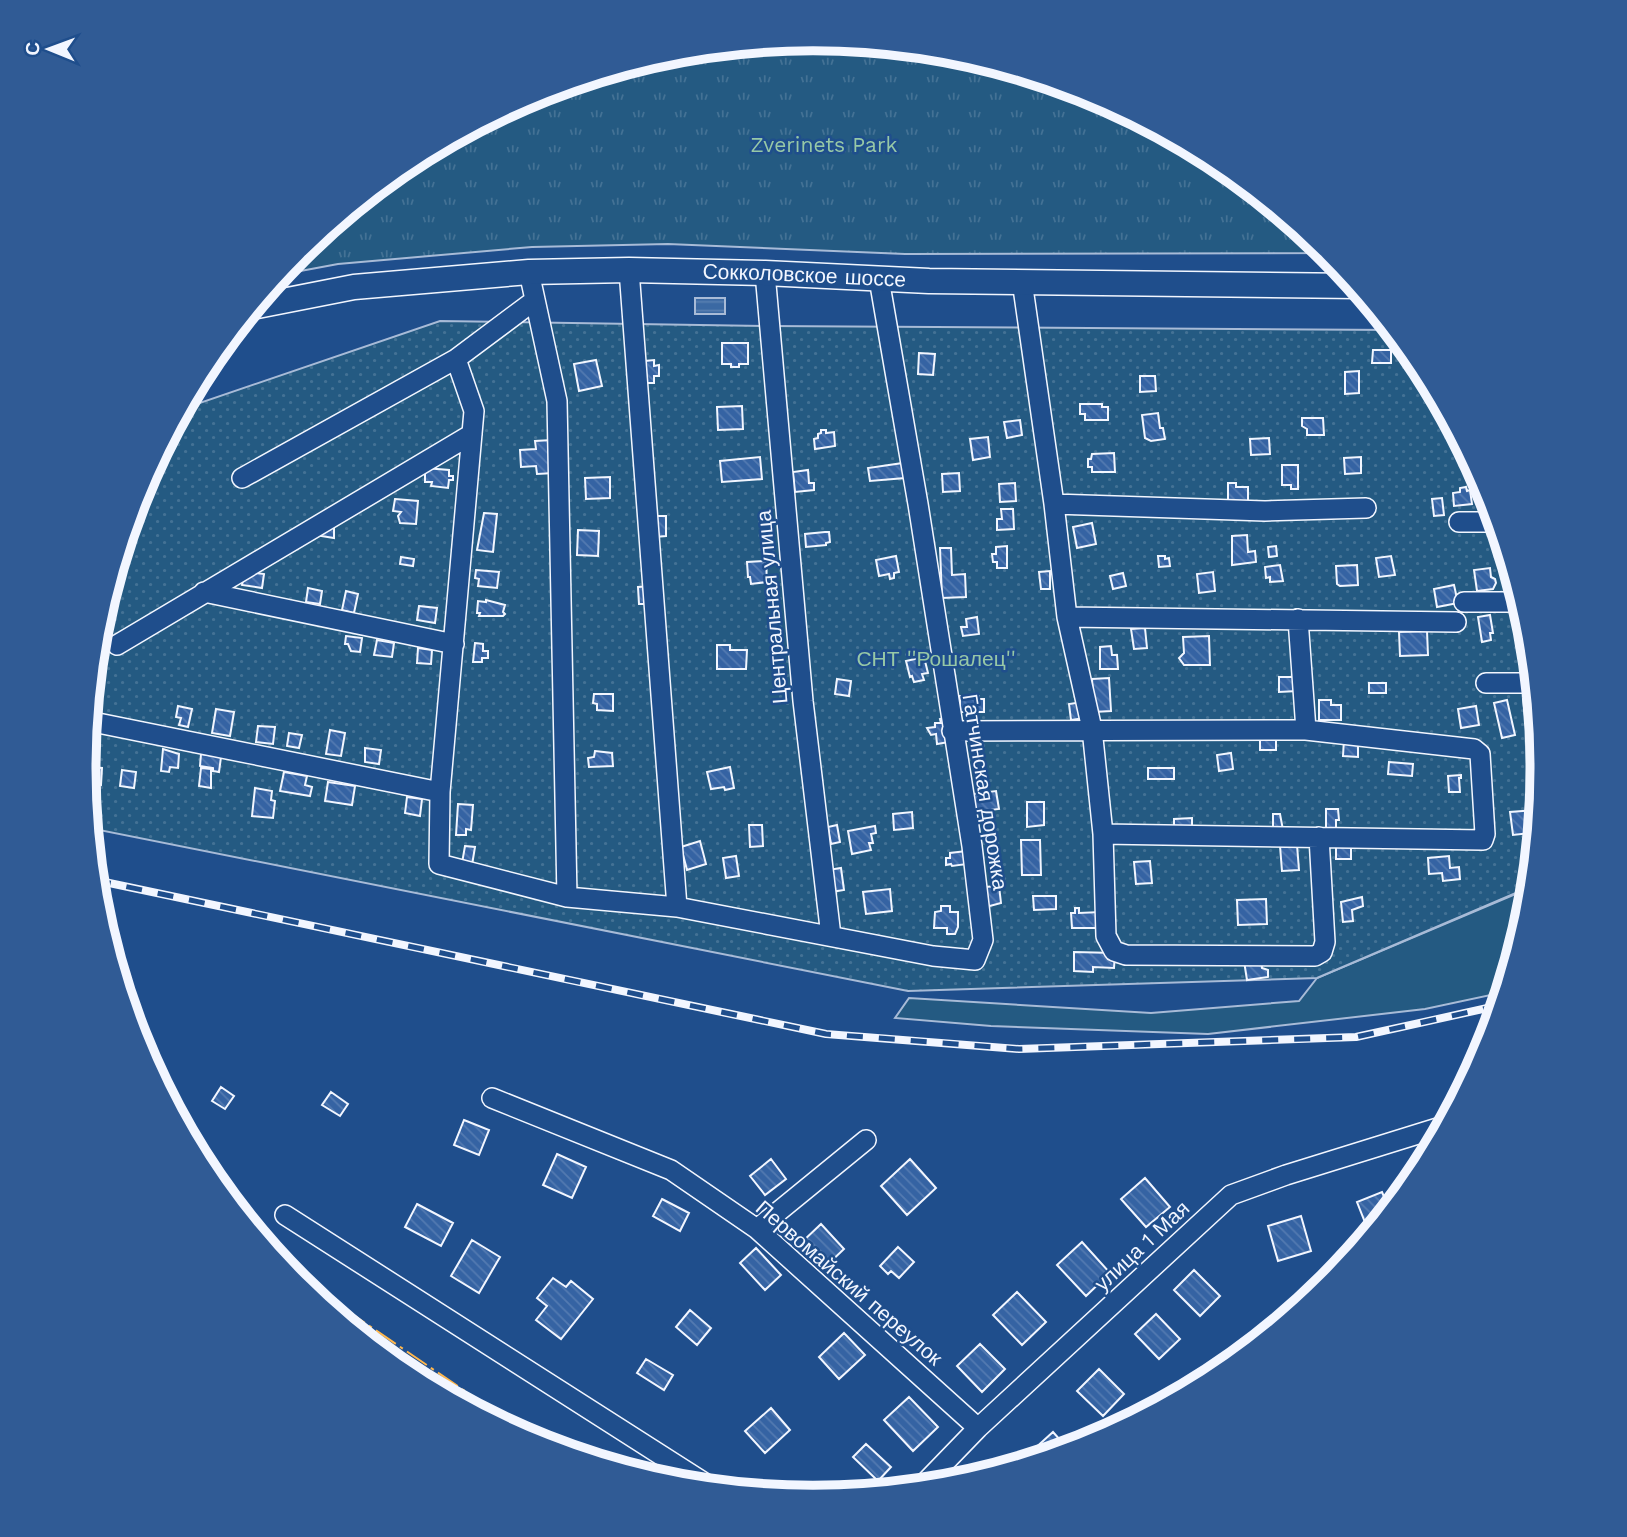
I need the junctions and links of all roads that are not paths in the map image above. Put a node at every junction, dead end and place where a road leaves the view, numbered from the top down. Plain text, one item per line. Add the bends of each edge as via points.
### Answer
1 (629, 270) junction
2 (529, 272) junction
3 (765, 273) junction
4 (879, 279) junction
5 (1022, 281) junction
6 (1344, 286) edge
7 (535, 300) junction
8 (267, 304) edge
9 (456, 359) junction
10 (472, 433) junction
11 (242, 478) dead end
12 (1055, 504) junction
13 (1366, 508) dead end
14 (1487, 522) edge
15 (1460, 523) dead end
16 (204, 592) junction
17 (1464, 602) dead end
18 (1511, 602) edge
19 (1067, 617) junction
20 (1298, 620) junction
21 (1456, 622) dead end
22 (454, 644) junction
23 (117, 645) dead end
24 (1486, 682) dead end
25 (1526, 683) edge
26 (97, 723) edge
27 (1092, 729) junction
28 (1306, 730) junction
29 (952, 731) junction
30 (440, 792) junction
31 (1103, 834) junction
32 (1320, 837) junction
33 (567, 897) junction
34 (677, 907) junction
35 (831, 936) junction
36 (492, 1098) dead end
37 (1434, 1129) edge
38 (866, 1140) dead end
39 (285, 1215) dead end
40 (757, 1229) junction
41 (978, 1428) junction
42 (693, 1475) edge
43 (932, 1476) edge

1 - 2 main road, Сокколовское шоссе
1 - 3 main road, Сокколовское шоссе
1 - 34 street
2 - 7 street
2 - 8 main road, Сокколовское шоссе via 354,286
3 - 4 main road, Сокколовское шоссе
3 - 35 street, Центральная улица via 802,687
4 - 5 main road, Сокколовское шоссе
4 - 29 street, Гатчинская дорожка
5 - 6 main road, Сокколовское шоссе
5 - 12 street
7 - 9 street
7 - 33 street via 557,401
9 - 10 street via 474,411
9 - 11 street
10 - 16 street
10 - 22 street
12 - 13 street via 1265,511
12 - 19 street
14 - 15 street
16 - 22 street
16 - 23 street
17 - 18 street
19 - 20 street
19 - 27 street
20 - 21 street
20 - 28 street
22 - 30 street
24 - 25 street
26 - 30 street
27 - 28 street
27 - 29 street
27 - 31 street
28 - 32 street via 1474,749 1480,754 1483,840
29 - 35 street, Гатчинская дорожка via 984,940 975,960
30 - 33 street via 439,864
31 - 32 street
31 - 32 street via 1106,936 1114,951 1126,956 1315,956 1322,952
33 - 34 street
34 - 35 street
36 - 40 street, Первомайский переулок via 671,1170
37 - 41 street, улица 1 Мая via 1231,1195
38 - 40 street
39 - 42 street
40 - 41 street, Первомайский переулок
41 - 43 street, улица 1 Мая

